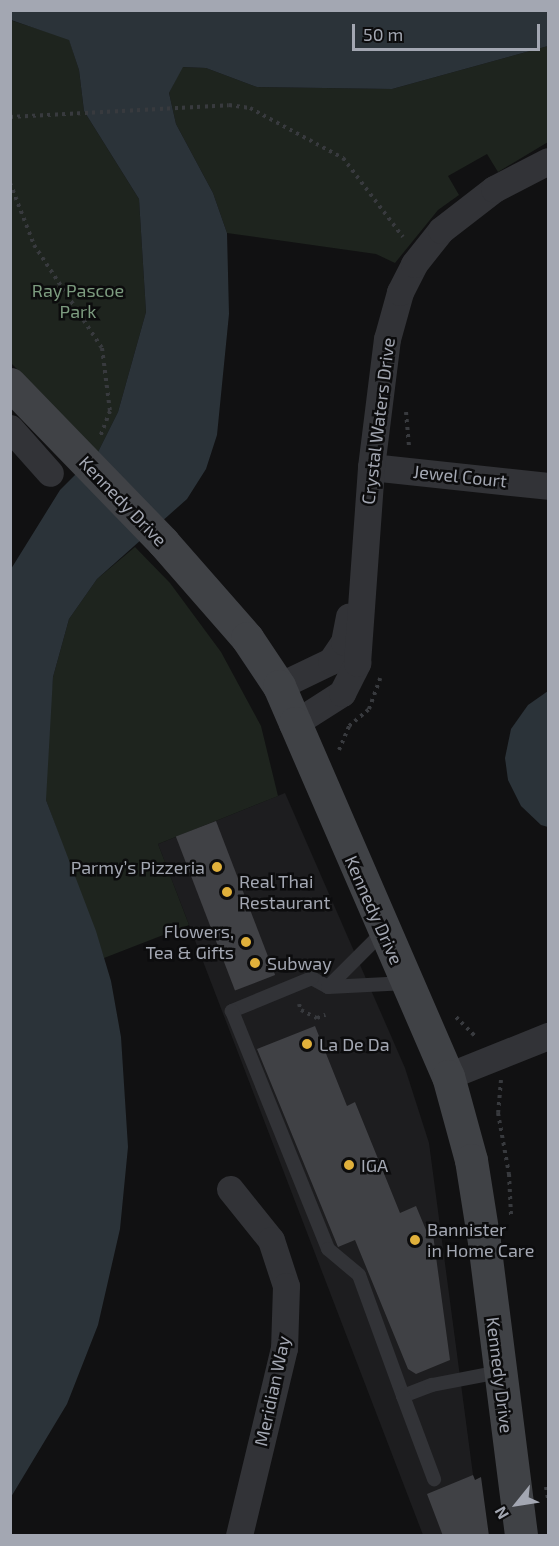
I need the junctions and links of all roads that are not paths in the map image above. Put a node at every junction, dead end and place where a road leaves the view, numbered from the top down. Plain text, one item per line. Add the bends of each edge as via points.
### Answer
1 (549, 161) edge
2 (10, 384) edge
3 (10, 429) edge
4 (371, 466) junction
5 (50, 473) dead end
6 (549, 486) edge
7 (364, 538) junction
8 (279, 686) junction
9 (295, 723) junction
10 (384, 931) junction
11 (407, 983) junction
12 (328, 987) junction
13 (549, 1036) edge
14 (448, 1076) junction
15 (230, 1189) dead end
16 (499, 1372) junction
17 (403, 1396) junction
18 (434, 1479) dead end
19 (239, 1536) edge
20 (521, 1536) edge

1 - 4 street, Crystal Waters Drive via 465,209 441,230 414,264 400,292 387,339
2 - 8 street, Kennedy Drive via 85,449 247,638
3 - 5 street
4 - 6 street, Jewel Court
4 - 7 street, Crystal Waters Drive
7 - 8 street, Crystal Waters Drive via 344,642 338,655 322,667
7 - 9 street, Crystal Waters Drive via 362,628 353,678 336,699
8 - 9 street, Kennedy Drive
9 - 10 street, Kennedy Drive
10 - 11 street, Kennedy Drive
10 - 12 lane
11 - 12 lane
11 - 14 street, Kennedy Drive
12 - 17 lane via 312,978 232,1011 328,1249 359,1275
13 - 14 street
14 - 16 street, Kennedy Drive via 471,1160
15 - 19 street, Meridian Way via 271,1240 286,1286 284,1348
16 - 17 lane via 432,1385
16 - 20 street, Kennedy Drive
17 - 18 lane

